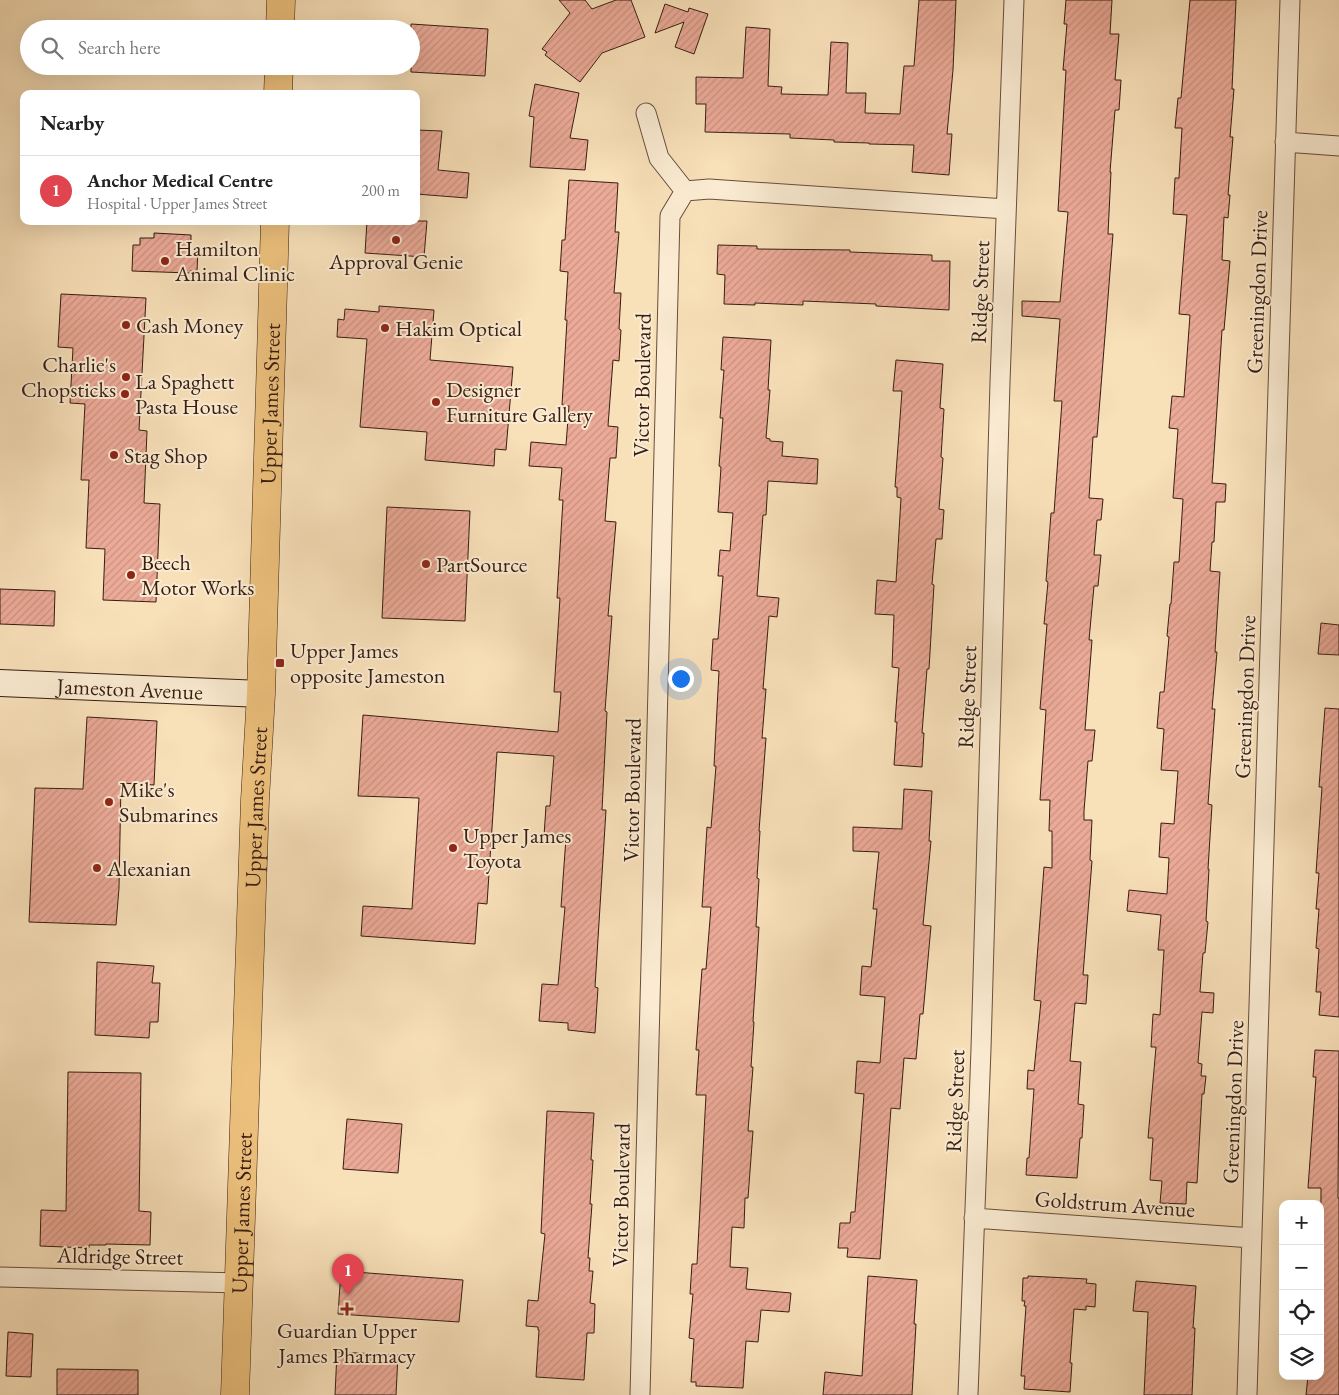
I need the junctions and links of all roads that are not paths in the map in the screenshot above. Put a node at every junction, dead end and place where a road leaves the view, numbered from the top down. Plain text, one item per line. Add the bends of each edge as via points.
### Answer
1 (281, 0) edge
2 (1014, 0) edge
3 (1290, 0) edge
4 (280, 20) edge
5 (279, 75) edge
6 (278, 90) edge
7 (646, 113) dead end
8 (1285, 142) junction
9 (1339, 146) edge
10 (685, 191) junction
11 (1006, 209) junction
12 (274, 225) edge
13 (0, 683) edge
14 (261, 694) junction
15 (974, 1218) junction
16 (1252, 1238) junction
17 (0, 1277) edge
18 (240, 1283) junction
19 (235, 1395) edge
20 (640, 1395) edge
21 (968, 1395) edge
22 (1247, 1395) edge

1 - 4 main road
2 - 11 street, Ridge Street
3 - 8 street, Greeningdon Drive
5 - 6 main road
7 - 10 street via 659,158
8 - 9 street
8 - 16 street, Greeningdon Drive
10 - 11 street via 709,188
10 - 20 street, Victor Boulevard via 670,216
11 - 15 street, Ridge Street
12 - 14 main road, Upper James Street
13 - 14 street, Jameston Avenue
14 - 18 main road, Upper James Street
15 - 16 street, Goldstrum Avenue
15 - 21 street, Ridge Street
16 - 22 street, Greeningdon Drive
17 - 18 street, Aldridge Street
18 - 19 main road, Upper James Street

